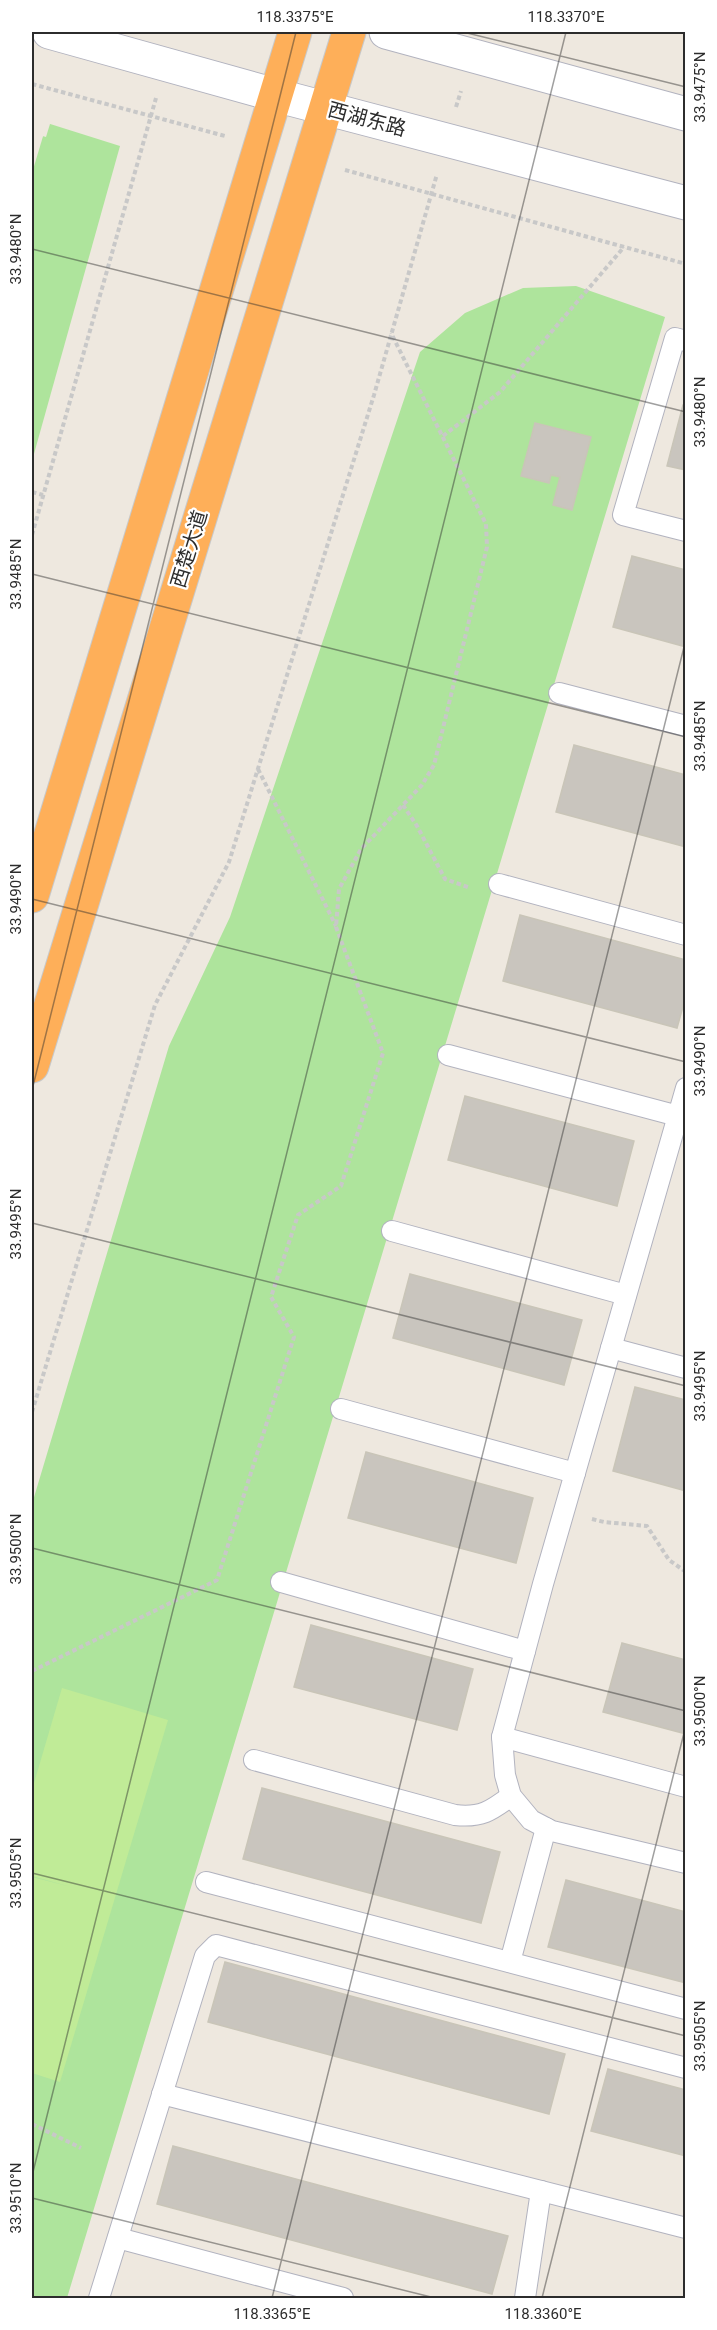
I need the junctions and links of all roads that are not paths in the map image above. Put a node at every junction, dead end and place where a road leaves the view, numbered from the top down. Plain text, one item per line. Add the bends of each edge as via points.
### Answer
1 (48, 32) edge
2 (295, 32) edge
3 (349, 32) edge
4 (386, 32) edge
5 (275, 94) junction
6 (326, 108) junction
7 (686, 114) edge
8 (686, 203) edge
9 (686, 341) edge
10 (686, 531) edge
11 (559, 693) dead end
12 (686, 726) edge
13 (499, 884) dead end
14 (32, 896) edge
15 (686, 935) edge
16 (447, 1055) dead end
17 (32, 1066) edge
18 (682, 1105) edge
19 (392, 1231) dead end
20 (626, 1295) junction
21 (611, 1348) junction
22 (686, 1368) edge
23 (341, 1409) dead end
24 (575, 1473) junction
25 (281, 1582) dead end
26 (525, 1651) junction
27 (502, 1737) junction
28 (254, 1760) dead end
29 (686, 1787) edge
30 (511, 1796) junction
31 (546, 1828) junction
32 (686, 1863) edge
33 (206, 1882) dead end
34 (510, 1962) junction
35 (686, 2009) edge
36 (686, 2068) edge
37 (162, 2094) junction
38 (541, 2191) junction
39 (686, 2228) edge
40 (118, 2238) junction
41 (99, 2298) edge
42 (343, 2298) edge
43 (525, 2298) edge

1 - 5 main road, 西湖东路
2 - 5 highway
3 - 6 highway, 西楚大道
4 - 7 main road
5 - 6 main road, 西湖东路
5 - 14 highway
6 - 8 main road, 西湖东路
6 - 17 highway, 西楚大道
9 - 10 lane via 675,338 623,514
11 - 12 lane
13 - 15 lane
16 - 18 lane
18 - 20 lane
19 - 20 lane
20 - 21 lane
21 - 22 lane
21 - 24 lane
23 - 24 lane
24 - 26 lane
25 - 26 lane
26 - 27 lane
27 - 29 lane
27 - 30 lane
28 - 30 lane via 454,1815 470,1817 490,1811
30 - 31 lane via 531,1820
31 - 32 lane
31 - 34 lane
33 - 34 lane
34 - 35 lane
36 - 37 lane via 216,1945 205,1956
37 - 38 lane
37 - 40 lane
38 - 39 lane
38 - 43 lane
40 - 41 lane
40 - 42 lane

